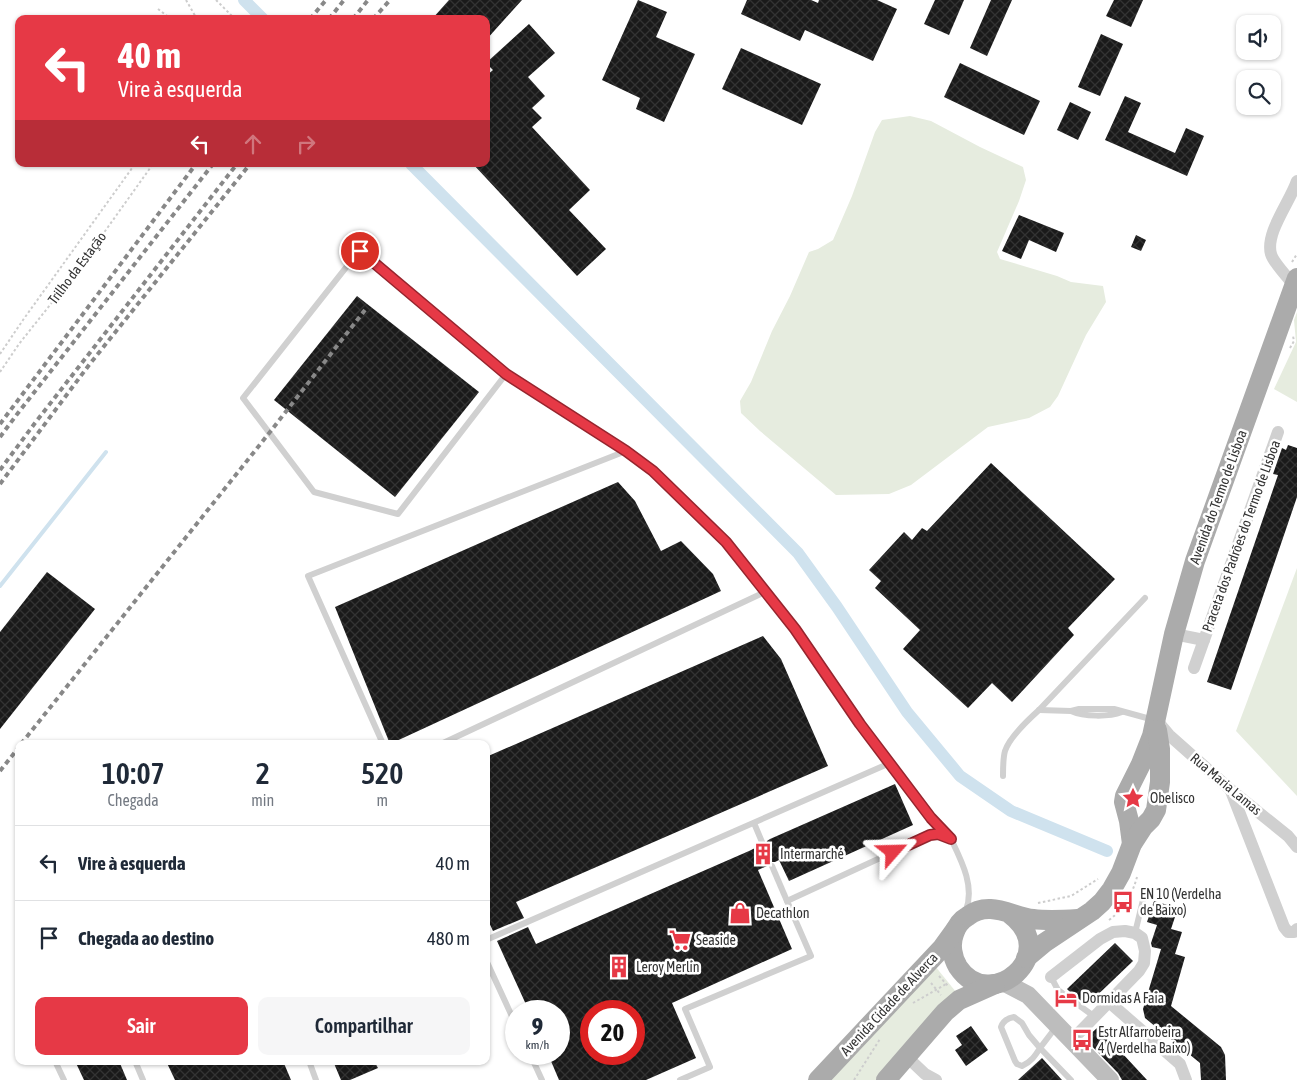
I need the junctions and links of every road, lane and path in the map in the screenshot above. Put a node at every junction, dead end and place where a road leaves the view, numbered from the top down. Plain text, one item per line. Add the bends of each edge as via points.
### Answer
1 (186, 0) edge
2 (216, 0) edge
3 (158, 9) dead end
4 (166, 15) edge
5 (195, 15) edge
6 (230, 15) edge
7 (133, 167) edge
8 (151, 167) edge
9 (1297, 182) edge
10 (1296, 281) edge
11 (1293, 334) dead end
12 (1290, 348) dead end
13 (0, 354) edge
14 (0, 372) edge
15 (506, 374) junction
16 (1278, 432) dead end
17 (626, 451) junction
18 (765, 592) junction
19 (1145, 598) dead end
20 (1174, 634) junction
21 (1204, 640) junction
22 (1194, 668) dead end
23 (1039, 710) junction
24 (1156, 720) junction
25 (381, 740) edge
26 (450, 740) edge
27 (890, 763) junction
28 (1003, 776) dead end
29 (1231, 790) junction
30 (754, 823) junction
31 (951, 839) junction
32 (762, 842) dead end
33 (1132, 844) junction
34 (1297, 847) edge
35 (772, 866) dead end
36 (1143, 900) dead end
37 (787, 901) junction
38 (1010, 914) junction
39 (1078, 919) junction
40 (960, 923) junction
41 (1296, 931) edge
42 (1135, 933) junction
43 (490, 938) edge
44 (1025, 962) junction
45 (490, 969) edge
46 (921, 970) junction
47 (1051, 977) joint
48 (999, 983) junction
49 (946, 984) dead end
50 (936, 990) junction
51 (1028, 995) junction
52 (505, 1001) edge
53 (1109, 1002) junction
54 (952, 1006) junction
55 (907, 1007) dead end
56 (1095, 1016) junction
57 (1057, 1026) junction
58 (881, 1037) dead end
59 (1071, 1041) junction
60 (1040, 1048) junction
61 (906, 1056) junction
62 (57, 1065) edge
63 (137, 1065) edge
64 (310, 1065) edge
65 (535, 1065) edge
66 (1105, 1079) edge
67 (64, 1080) edge
68 (143, 1080) edge
69 (316, 1080) edge
70 (542, 1080) edge
71 (680, 1080) edge
72 (818, 1080) edge
73 (854, 1080) edge
74 (886, 1080) edge
75 (936, 1080) edge
76 (1071, 1080) edge
77 (1186, 1080) edge

1 - 5 path
2 - 6 path
3 - 4 path
7 - 13 path
8 - 14 path, Trilho da Estação
9 - 10 street via 1270,238 1271,255
10 - 20 main road, Avenida do Termo de Lisboa via 1195,561
11 - 12 path
15 - 15 lane via 360,251 243,398 314,492 398,514
15 - 17 lane
16 - 21 street, Praceta dos Padrões do Termo de Lisboa
17 - 18 lane via 653,471 726,542
17 - 25 lane via 308,576
18 - 26 lane
18 - 27 lane
19 - 23 lane
20 - 21 street, Praceta dos Padrões do Termo de Lisboa
20 - 24 main road, Avenida do Termo de Lisboa
21 - 22 street, Praceta dos Padrões do Termo de Lisboa
23 - 24 lane via 1114,709
23 - 28 lane via 1008,745
24 - 29 street, Rua Maria Lamas
24 - 33 main road, Avenida do Termo de Lisboa via 1141,764 1125,796
24 - 33 main road, Avenida do Termo de Lisboa via 1160,749 1159,797 1151,819
27 - 30 lane
27 - 31 lane
29 - 34 street, Rua Maria Lamas
29 - 41 street via 1284,927 1288,932
30 - 32 lane
30 - 43 lane
31 - 37 lane via 930,835
31 - 40 lane via 963,866 969,891 968,904
33 - 39 main road, Avenida do Termo de Lisboa via 1112,889 1092,911
35 - 37 lane
36 - 42 lane
37 - 71 lane via 811,956 685,1009 710,1067
38 - 39 main road via 1042,920
38 - 40 main road via 985,908 969,914
38 - 44 main road via 1026,933 1028,950
39 - 44 main road, Avenida do Termo de Lisboa via 1044,943
40 - 46 main road, Avenida Cidade de Alverca
40 - 48 main road via 952,942 957,966 978,982
42 - 47 street via 1113,932
42 - 53 street via 1142,938 1144,963
44 - 48 main road via 1018,973
44 - 51 main road via 1024,983
45 - 52 lane
46 - 50 path
46 - 72 main road, Avenida Cidade de Alverca
47 - 56 lane via 1058,990
48 - 51 main road
48 - 54 main road
49 - 50 path
50 - 54 path
50 - 55 path
51 - 57 main road
53 - 56 street
53 - 77 street via 1180,1064
54 - 61 main road
56 - 59 street
57 - 59 main road
57 - 60 lane
58 - 73 path
59 - 66 main road
60 - 60 lane via 1014,1017 1002,1024 1017,1064 1029,1063
60 - 76 lane
61 - 74 main road
61 - 75 street
62 - 67 lane
63 - 68 lane
64 - 69 lane
65 - 70 lane

